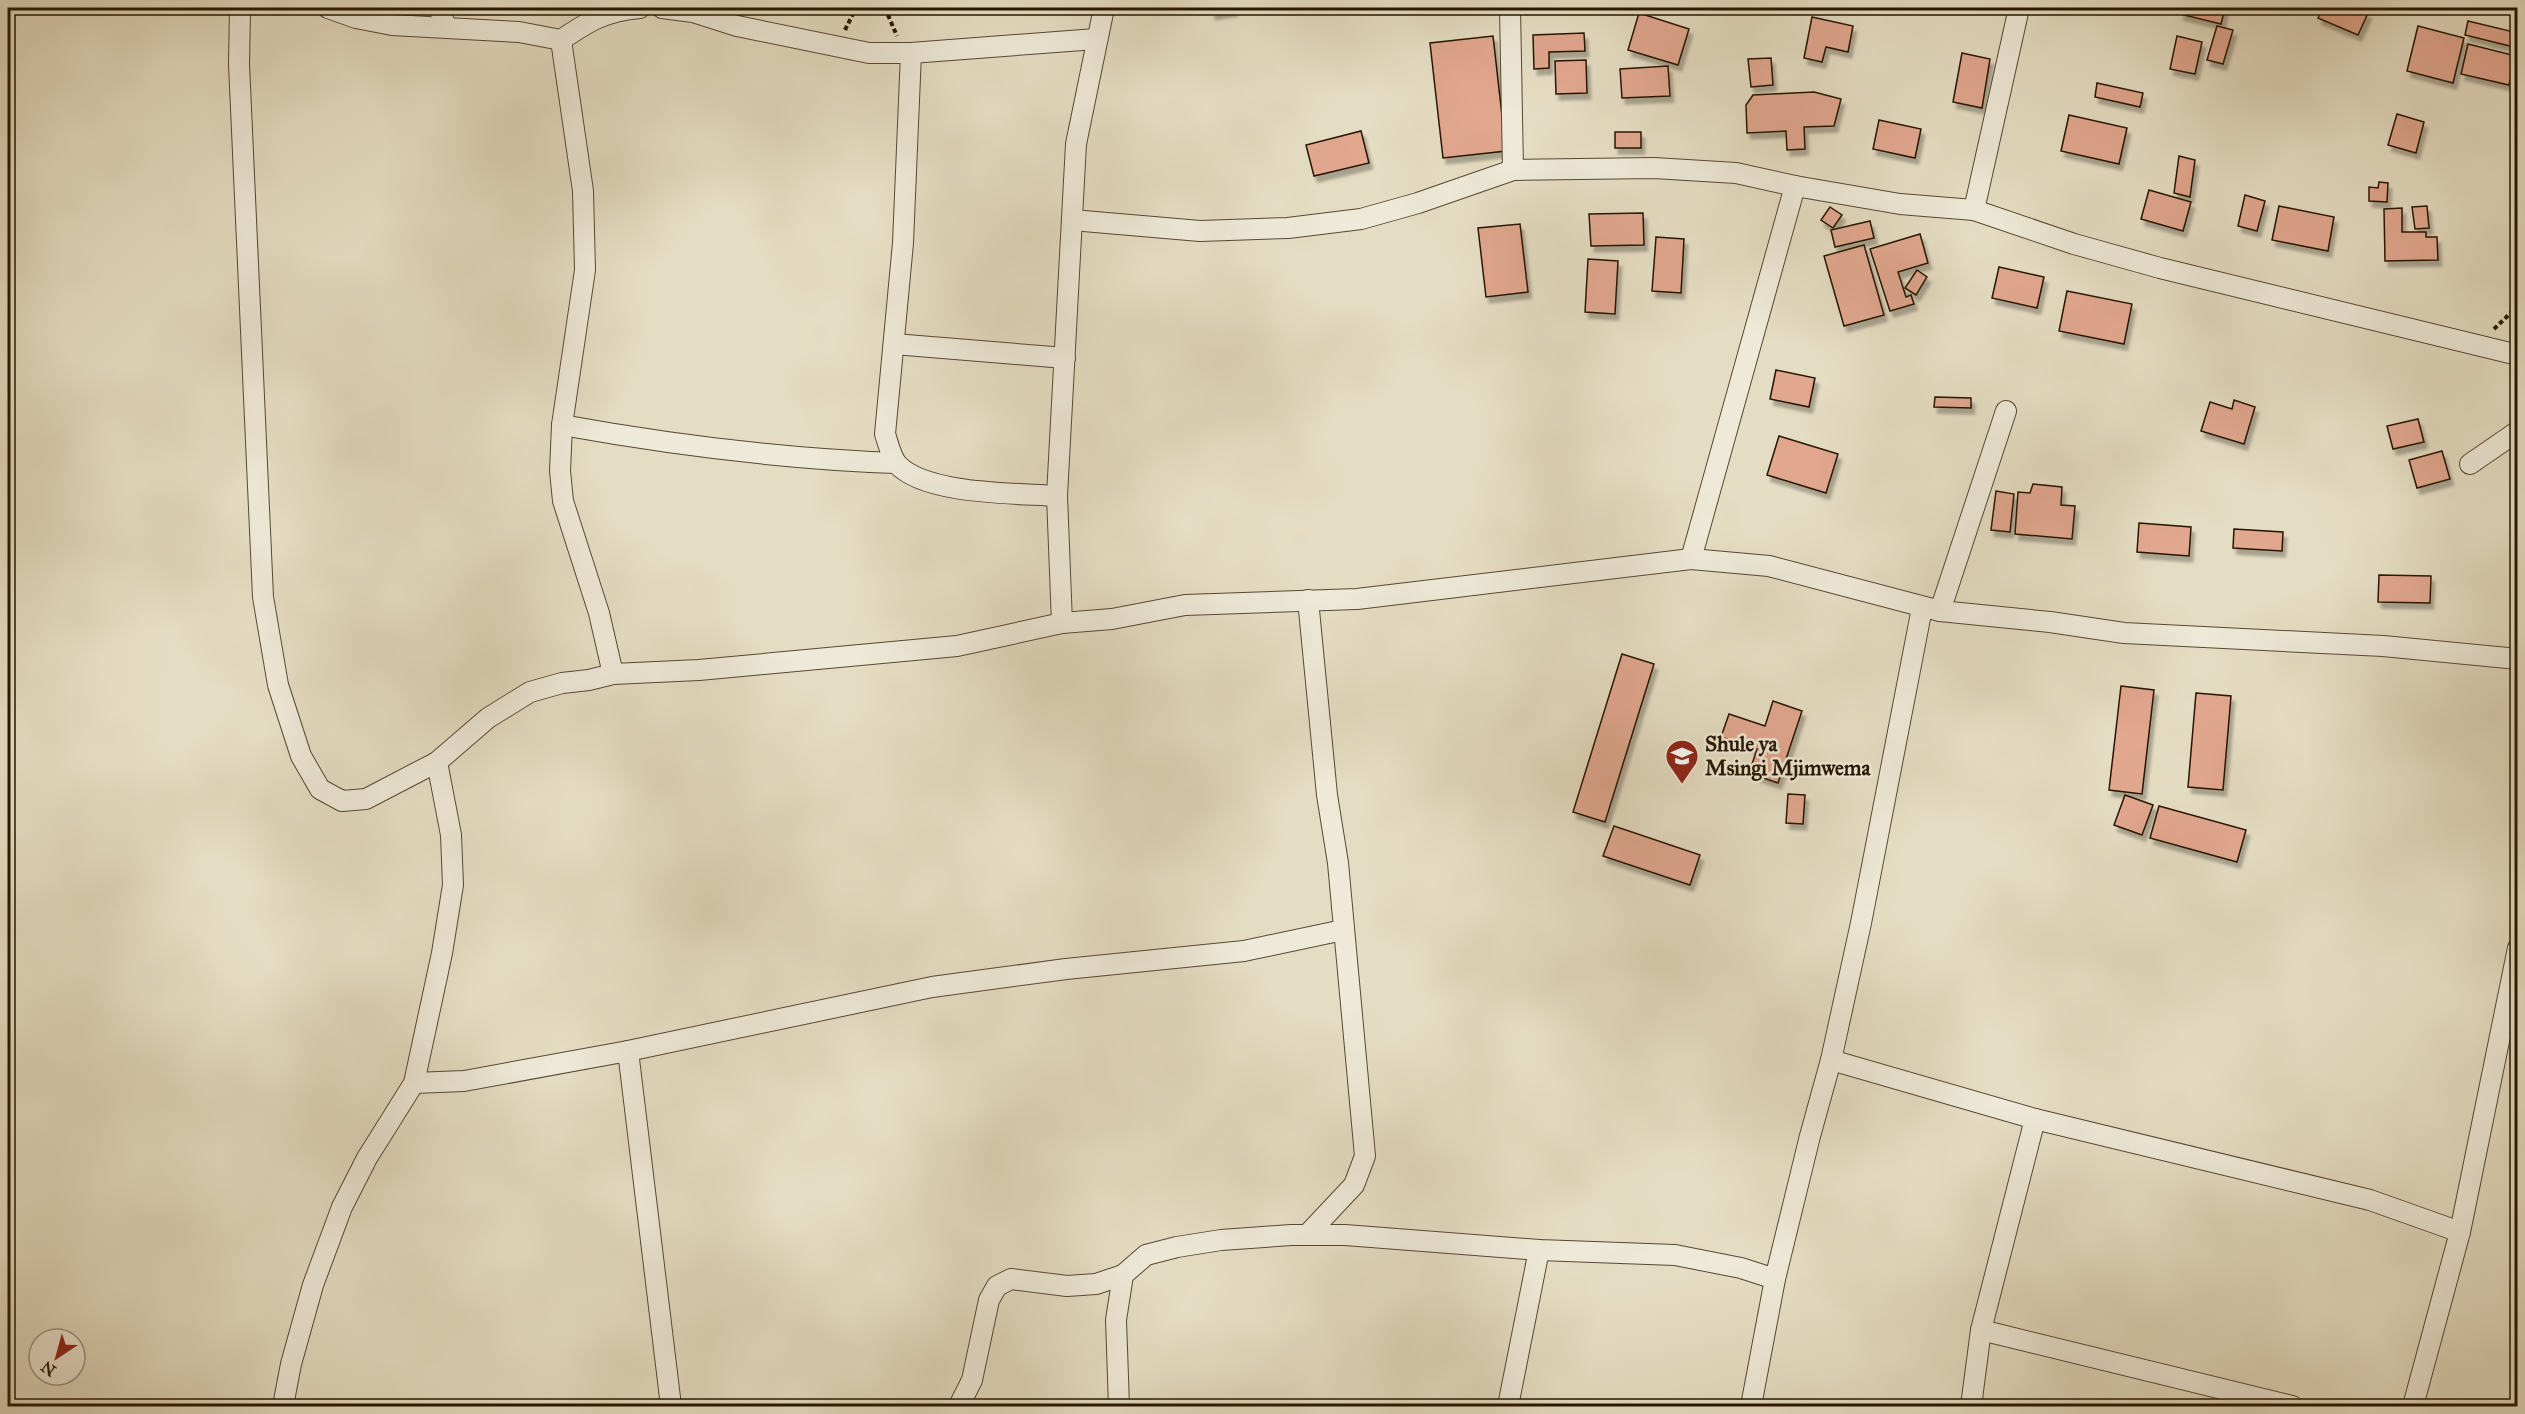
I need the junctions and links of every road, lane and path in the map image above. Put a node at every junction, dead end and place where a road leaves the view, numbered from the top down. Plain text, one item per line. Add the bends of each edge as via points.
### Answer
1 (240, 8) edge
2 (328, 8) edge
3 (439, 8) edge
4 (640, 8) edge
5 (662, 8) edge
6 (885, 8) edge
7 (1104, 8) edge
8 (1510, 8) edge
9 (2019, 8) edge
10 (446, 27) junction
11 (1096, 39) junction
12 (561, 40) junction
13 (907, 53) junction
14 (1513, 170) junction
15 (1795, 186) junction
16 (1974, 210) junction
17 (1072, 220) junction
18 (2517, 306) edge
19 (894, 344) junction
20 (2477, 345) junction
21 (2517, 355) edge
22 (1065, 358) junction
23 (2006, 411) dead end
24 (562, 425) junction
25 (2517, 431) edge
26 (896, 463) junction
27 (2470, 464) dead end
28 (1057, 496) junction
29 (1691, 559) junction
30 (1308, 600) junction
31 (1931, 610) junction
32 (1062, 623) junction
33 (2517, 659) edge
34 (613, 674) junction
35 (437, 762) junction
36 (1343, 930) junction
37 (2517, 948) edge
38 (2514, 987) edge
39 (628, 1051) junction
40 (1831, 1060) junction
41 (414, 1083) junction
42 (2035, 1119) junction
43 (2460, 1232) junction
44 (1307, 1235) junction
45 (1539, 1250) junction
46 (1123, 1275) junction
47 (1774, 1279) junction
48 (1982, 1330) junction
49 (283, 1407) edge
50 (670, 1407) edge
51 (959, 1407) edge
52 (1119, 1407) edge
53 (1508, 1407) edge
54 (1751, 1407) edge
55 (1971, 1407) edge
56 (2292, 1407) edge
57 (2413, 1407) edge

1 - 35 street via 239,64 263,597 278,685 301,756 320,789 342,801 366,799
2 - 10 street via 392,25
3 - 10 street
4 - 12 street via 592,19
5 - 13 street via 869,53
6 - 13 path
7 - 11 street
8 - 14 street
9 - 16 street
10 - 12 street via 519,32
11 - 13 street
11 - 17 street via 1076,144
12 - 24 street via 583,191 585,270
13 - 19 street via 903,243
14 - 15 street via 1654,168 1736,173
14 - 17 street via 1361,219 1288,228 1200,231
15 - 16 street via 1900,204
15 - 29 street
16 - 20 street via 2160,268
17 - 22 street
18 - 20 path
19 - 22 street
19 - 26 street via 885,434
20 - 21 street
22 - 28 street
23 - 31 street
24 - 26 street via 766,455
24 - 34 street via 563,501 599,613
25 - 27 street
26 - 28 street via 915,477 939,485
28 - 32 street
29 - 30 street via 1357,599
29 - 31 street via 1769,566
30 - 32 street via 1185,605 1112,619
30 - 36 street
31 - 33 street via 2124,633 2383,646
31 - 40 street
32 - 34 street via 957,646
34 - 35 street via 530,692 488,718
35 - 41 street via 451,835 453,885
36 - 39 street via 1244,951 932,987
36 - 44 street via 1365,1156 1354,1185
37 - 38 street
38 - 43 street
39 - 41 street via 464,1081
39 - 50 street
40 - 42 street
40 - 47 street
41 - 49 street via 342,1207 313,1285
42 - 43 street via 2370,1200
42 - 48 street
43 - 57 street
44 - 45 street
44 - 46 street via 1177,1247 1146,1254
45 - 47 street via 1675,1255
45 - 53 street
46 - 51 street via 1096,1284 1067,1286 1011,1280 997,1286 989,1299 972,1380
46 - 52 street via 1116,1320
47 - 54 street
48 - 55 street
48 - 56 street

